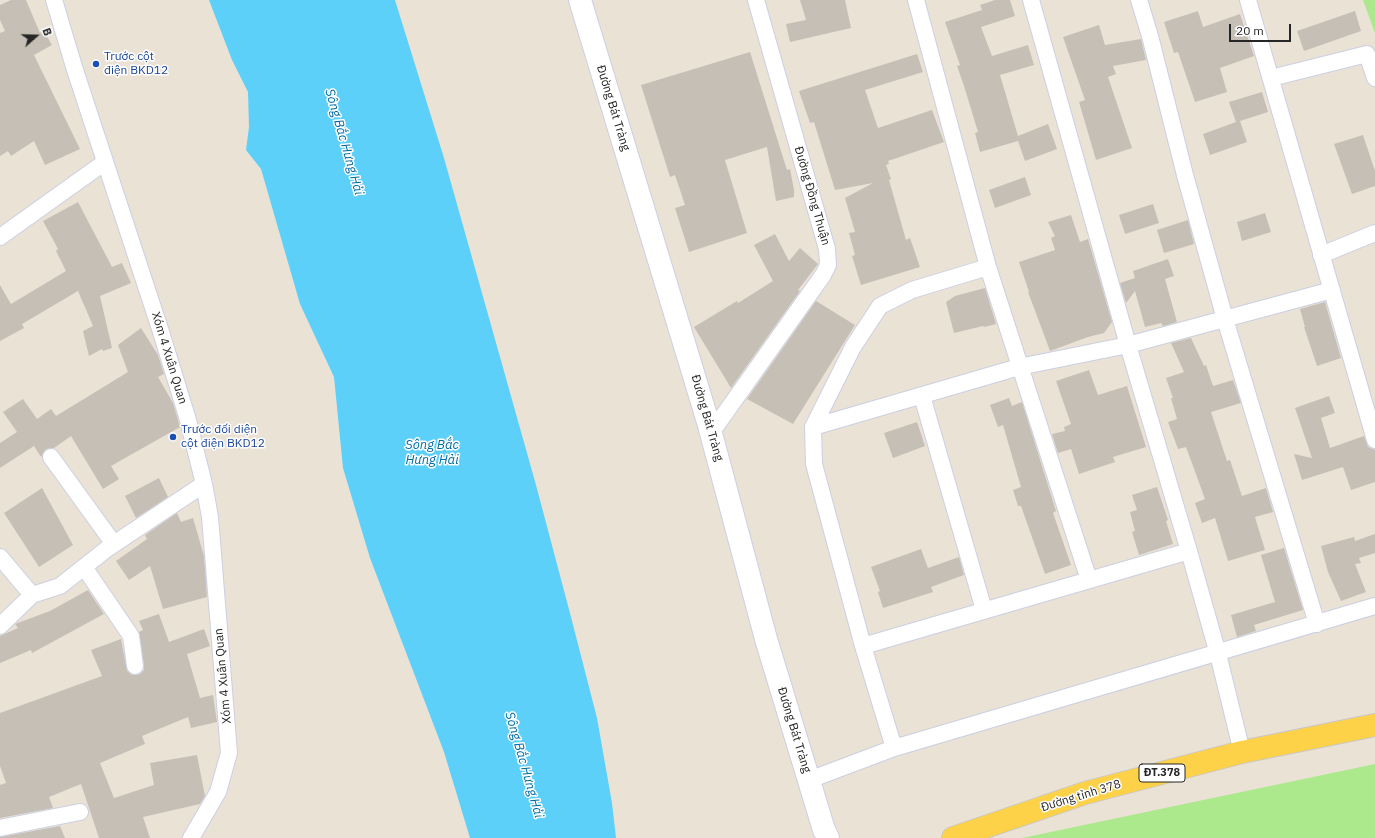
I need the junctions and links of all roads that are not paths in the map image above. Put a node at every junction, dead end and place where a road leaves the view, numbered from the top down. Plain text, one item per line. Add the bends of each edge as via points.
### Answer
1 (54, 0) edge
2 (580, 0) edge
3 (756, 0) edge
4 (916, 0) edge
5 (1031, 0) edge
6 (1139, 0) edge
7 (1248, 0) edge
8 (1271, 78) junction
9 (1375, 78) edge
10 (105, 162) junction
11 (1375, 233) edge
12 (0, 237) edge
13 (1321, 254) junction
14 (988, 267) junction
15 (1332, 290) junction
16 (1225, 319) junction
17 (1128, 345) junction
18 (1019, 367) junction
19 (922, 396) junction
20 (813, 427) junction
21 (711, 432) junction
22 (1375, 440) edge
23 (51, 457) dead end
24 (204, 484) junction
25 (114, 544) junction
26 (1189, 551) junction
27 (0, 557) edge
28 (84, 567) junction
29 (1089, 580) junction
30 (32, 595) junction
31 (1375, 606) edge
32 (984, 610) junction
33 (1317, 624) junction
34 (0, 626) edge
35 (863, 646) junction
36 (1218, 654) junction
37 (135, 666) dead end
38 (1375, 725) edge
39 (894, 748) junction
40 (1242, 752) junction
41 (809, 780) junction
42 (80, 812) dead end
43 (0, 828) edge
44 (191, 838) edge
45 (828, 838) edge
46 (953, 838) edge

1 - 10 street, Xóm 4 Xuân Quan
2 - 21 street, Đường Bát Tràng
3 - 21 street, Đường Đồng Thuận via 827,249 828,265
4 - 14 street
5 - 17 street
6 - 16 street
7 - 8 street
8 - 9 street via 1367,54
8 - 13 street
10 - 12 street
10 - 24 street, Xóm 4 Xuân Quan via 188,420
11 - 13 street
13 - 15 street
14 - 18 street
14 - 20 street via 912,290 880,306 853,347
15 - 16 street
15 - 22 street
16 - 17 street
16 - 33 street
17 - 18 street
17 - 26 street
18 - 19 street
18 - 29 street
19 - 20 street
19 - 32 street
20 - 35 street via 814,464
21 - 41 street, Đường Bát Tràng via 766,639
23 - 25 street
24 - 25 street
24 - 44 street, Xóm 4 Xuân Quan via 210,517 229,753 218,792
25 - 28 street
26 - 29 street
26 - 36 street
27 - 30 street
28 - 30 street via 60,586
28 - 37 street via 131,636
29 - 32 street
30 - 34 street
31 - 33 street
32 - 35 street
33 - 36 street
35 - 39 street
36 - 39 street
36 - 40 street
38 - 40 main road, Đường tỉnh 378 / ĐT.378
39 - 41 street
40 - 46 main road, Đường tỉnh 378 / ĐT.378 via 1085,793
41 - 45 street, Đường Bát Tràng
42 - 43 street

